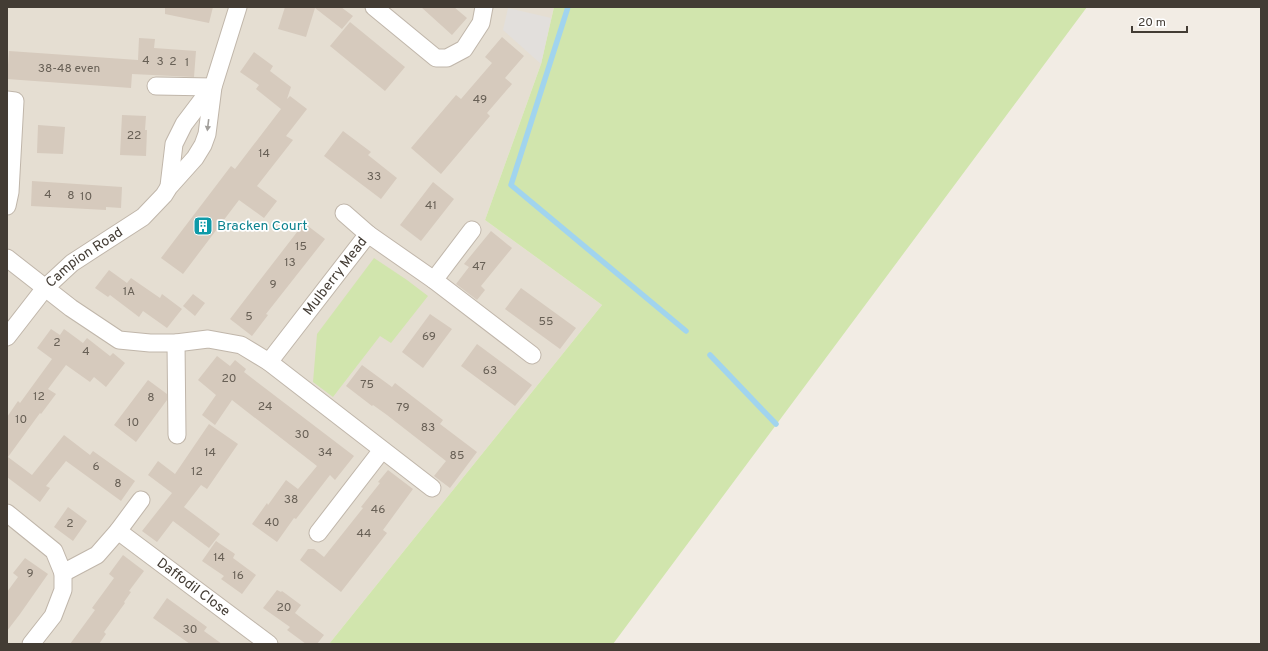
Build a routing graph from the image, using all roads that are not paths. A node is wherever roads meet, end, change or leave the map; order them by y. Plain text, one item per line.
1 (238, 7) edge
2 (374, 7) edge
3 (484, 7) edge
4 (156, 86) dead end
5 (213, 87) junction
6 (7, 100) edge
7 (169, 187) junction
8 (7, 206) edge
9 (344, 213) dead end
10 (472, 230) dead end
11 (368, 234) junction
12 (7, 258) edge
13 (434, 280) junction
14 (45, 288) junction
15 (7, 337) edge
16 (176, 342) junction
17 (532, 355) dead end
18 (269, 362) junction
19 (177, 435) dead end
20 (382, 450) junction
21 (432, 488) dead end
22 (141, 500) dead end
23 (7, 512) edge
24 (118, 531) junction
25 (318, 533) dead end
26 (64, 573) junction
27 (31, 644) edge
28 (269, 644) edge

1 - 5 street, Campion Road
2 - 3 street
4 - 5 street
5 - 7 street, Campion Road
5 -> 7 street, Campion Road
6 - 8 street
7 - 14 street, Campion Road
9 - 11 street
10 - 13 street
11 - 13 street, Mulberry Mead
11 - 18 street, Mulberry Mead
12 - 14 street
13 - 17 street, Mulberry Mead
14 - 15 street, Campion Road
14 - 16 street
16 - 18 street
16 - 19 street
18 - 20 street
20 - 21 street
20 - 25 street
22 - 24 street
23 - 26 street
24 - 26 street
24 - 28 street, Daffodil Close
26 - 27 street

